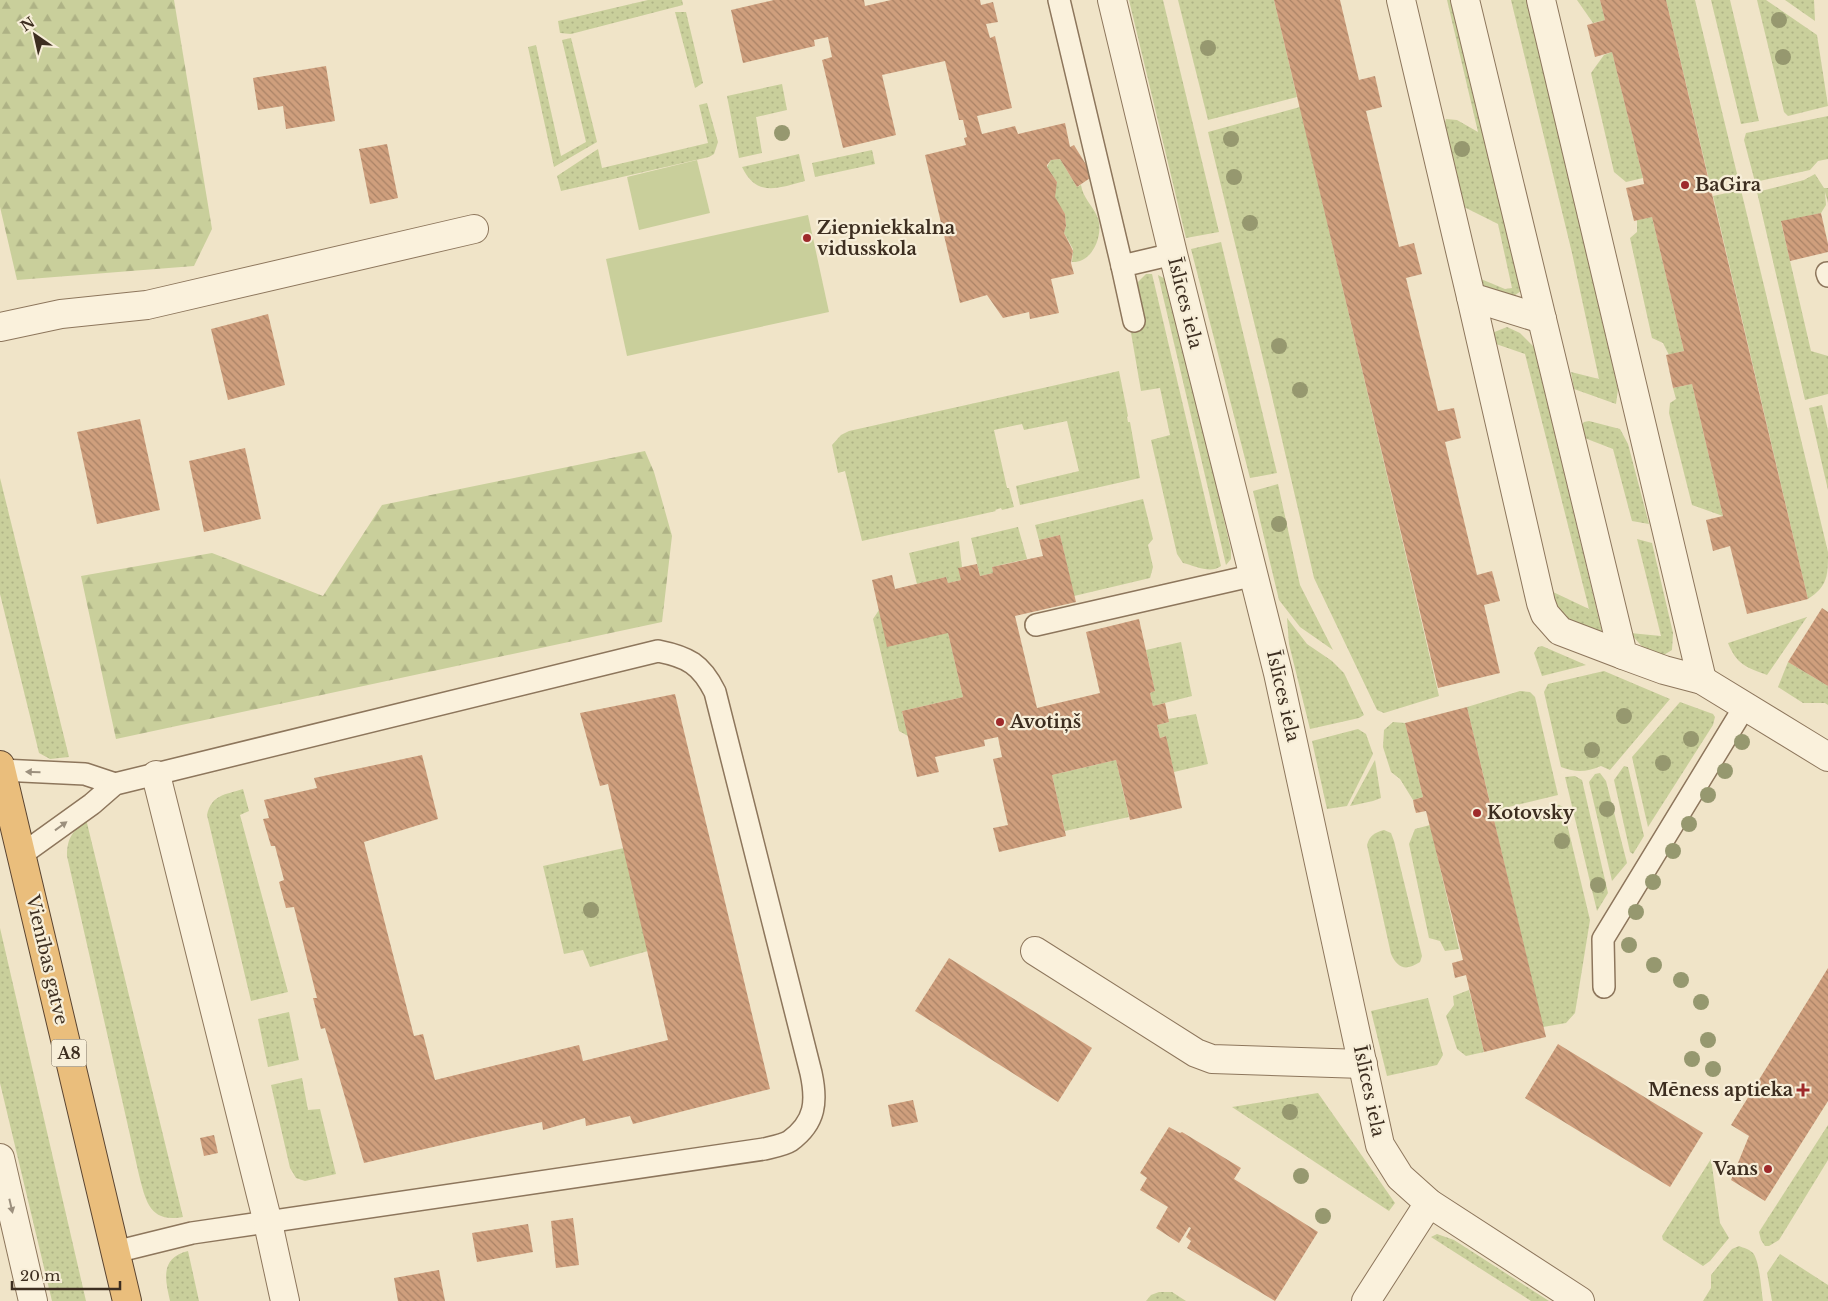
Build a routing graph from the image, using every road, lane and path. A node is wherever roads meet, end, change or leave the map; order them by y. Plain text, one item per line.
1 (1059, 0) edge
2 (1112, 0) edge
3 (1401, 0) edge
4 (1465, 0) edge
5 (1541, 0) edge
6 (474, 229) dead end
7 (1173, 254) junction
8 (1122, 266) junction
9 (1471, 297) junction
10 (1542, 319) junction
11 (1134, 321) dead end
12 (0, 327) edge
13 (1255, 575) junction
14 (1036, 625) dead end
15 (1623, 655) junction
16 (1702, 680) junction
17 (1745, 706) junction
18 (1828, 757) edge
19 (1, 768) edge
20 (156, 775) junction
21 (115, 784) junction
22 (21, 855) junction
23 (1035, 951) dead end
24 (1604, 988) dead end
25 (1363, 1064) junction
26 (0, 1158) edge
27 (1428, 1203) junction
28 (268, 1223) junction
29 (115, 1252) junction
30 (1372, 1299) edge
31 (33, 1301) edge
32 (127, 1301) edge
33 (285, 1301) edge
34 (1580, 1301) edge

1 - 8 lane
2 - 7 street, Īslīces iela
3 - 9 street
4 - 10 street
5 - 16 street
6 - 12 street
7 - 8 lane
7 - 13 street, Īslīces iela
8 - 11 lane
9 - 10 street
9 - 15 street
10 - 15 street
13 - 14 lane
13 - 25 street, Īslīces iela
15 - 16 street
16 - 17 street
17 - 18 street
17 - 24 lane
21 -> 19 lane
19 - 22 highway, Vienības gatve / A8
20 - 21 lane
20 - 28 street
20 - 28 lane
22 -> 21 lane
22 - 29 highway, Vienības gatve / A8
23 - 25 street
25 - 27 street, Īslīces iela
26 -> 31 street
27 - 30 street
27 - 34 street, Īslīces iela
28 - 29 lane
28 - 33 street
29 - 32 highway, Vienības gatve / A8

